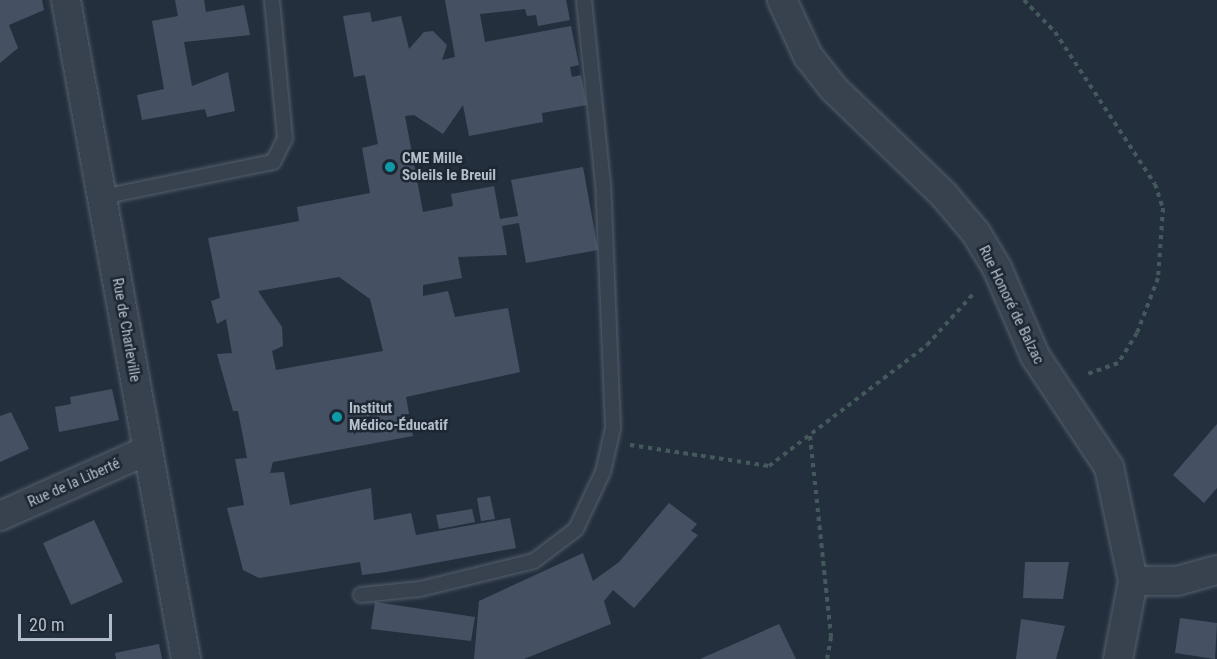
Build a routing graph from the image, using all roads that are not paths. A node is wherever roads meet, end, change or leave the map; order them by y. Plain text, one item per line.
1 (66, 0) edge
2 (272, 0) edge
3 (584, 0) edge
4 (782, 0) edge
5 (102, 197) junction
6 (148, 450) junction
7 (0, 516) edge
8 (1217, 570) edge
9 (1133, 581) junction
10 (361, 595) dead end
11 (186, 659) edge
12 (1118, 659) edge

1 - 5 street, Rue de Charleville
2 - 5 lane
3 - 10 lane
4 - 9 street, Rue Honoré de Balzac
5 - 6 street, Rue de Charleville
6 - 7 street, Rue de la Liberté
6 - 11 street, Rue de Charleville
8 - 9 street
9 - 12 street, Rue Honoré de Balzac

